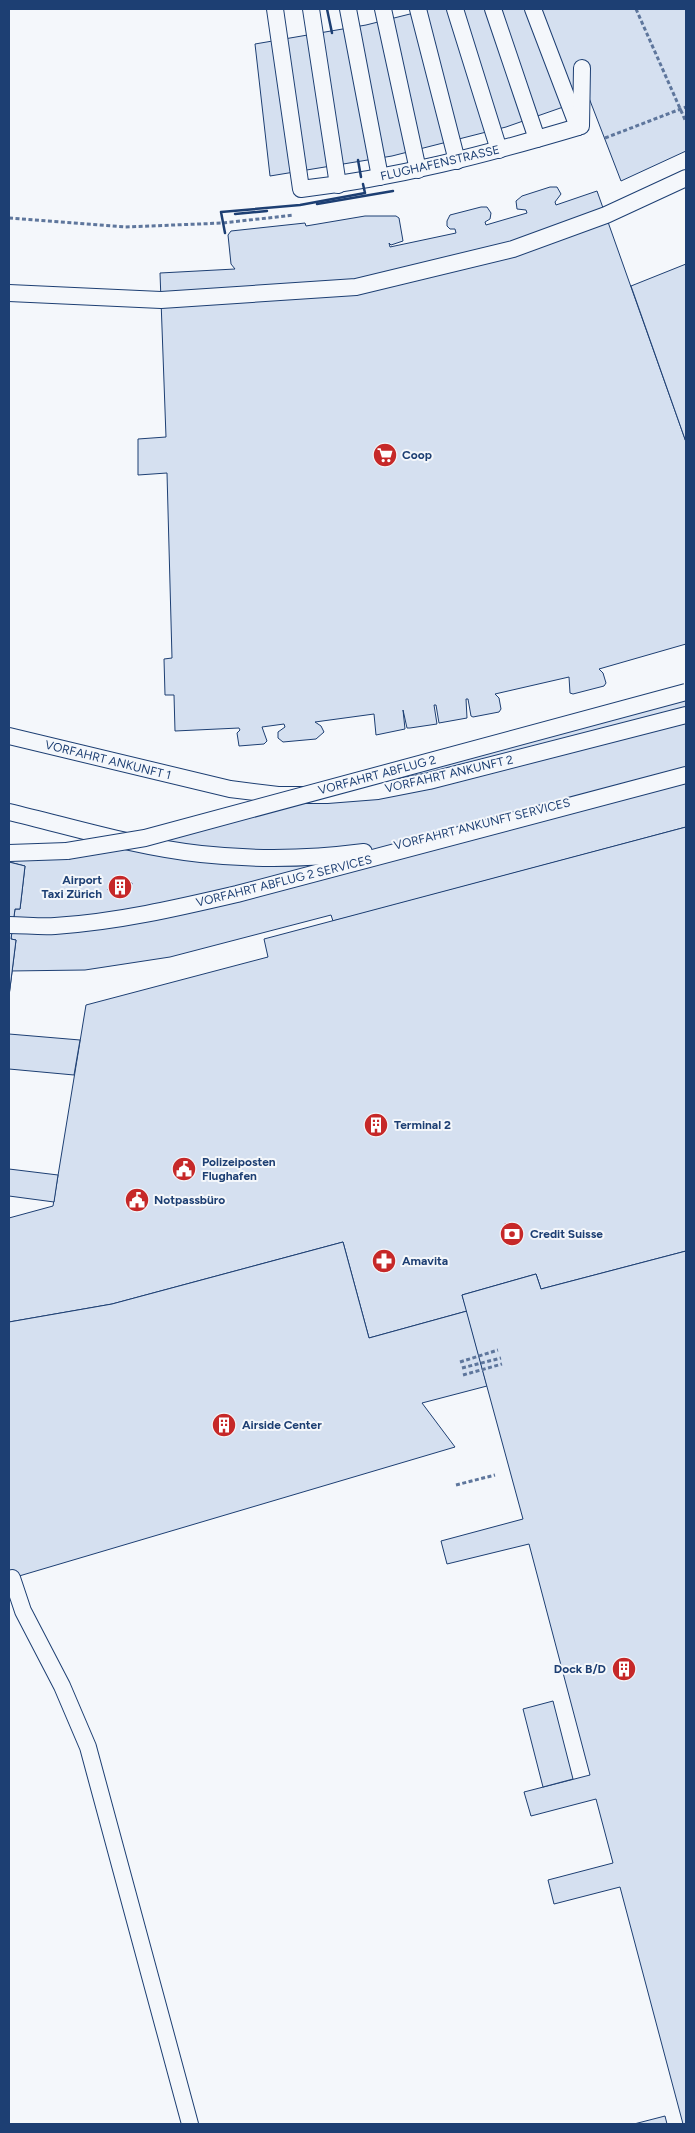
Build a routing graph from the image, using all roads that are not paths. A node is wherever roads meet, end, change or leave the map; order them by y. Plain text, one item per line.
1 (276, 9) edge
2 (311, 9) edge
3 (348, 9) edge
4 (383, 9) edge
5 (418, 9) edge
6 (456, 9) edge
7 (493, 9) edge
8 (533, 9) edge
9 (582, 68) dead end
10 (578, 127) junction
11 (537, 139) junction
12 (499, 150) junction
13 (458, 161) junction
14 (418, 170) junction
15 (380, 177) junction
16 (686, 178) edge
17 (338, 184) junction
18 (9, 293) edge
19 (686, 692) edge
20 (686, 715) edge
21 (9, 736) edge
22 (686, 773) edge
23 (208, 784) joint
24 (9, 812) edge
25 (9, 853) edge
26 (9, 925) edge
27 (12, 1578) dead end
28 (190, 2124) edge

1 - 17 lane, FLUGHAFENSTRASSE
2 - 17 lane
3 - 15 lane
4 - 14 lane
5 - 13 lane
6 - 12 lane
7 - 11 lane
8 - 10 lane
9 - 10 lane
10 - 11 lane, FLUGHAFENSTRASSE
11 - 12 lane, FLUGHAFENSTRASSE
12 - 13 lane, FLUGHAFENSTRASSE
13 - 14 lane, FLUGHAFENSTRASSE
14 - 15 lane, FLUGHAFENSTRASSE
15 - 17 lane, FLUGHAFENSTRASSE
16 - 18 lane
19 - 25 lane, VORFAHRT ABFLUG 2, bridge
20 - 23 lane, VORFAHRT ANKUNFT 2
21 - 23 lane, VORFAHRT ANKUNFT 1
22 - 24 lane, VORFAHRT ANKUNFT SERVICES
22 - 26 lane, VORFAHRT ABFLUG 2 SERVICES
27 - 28 lane

